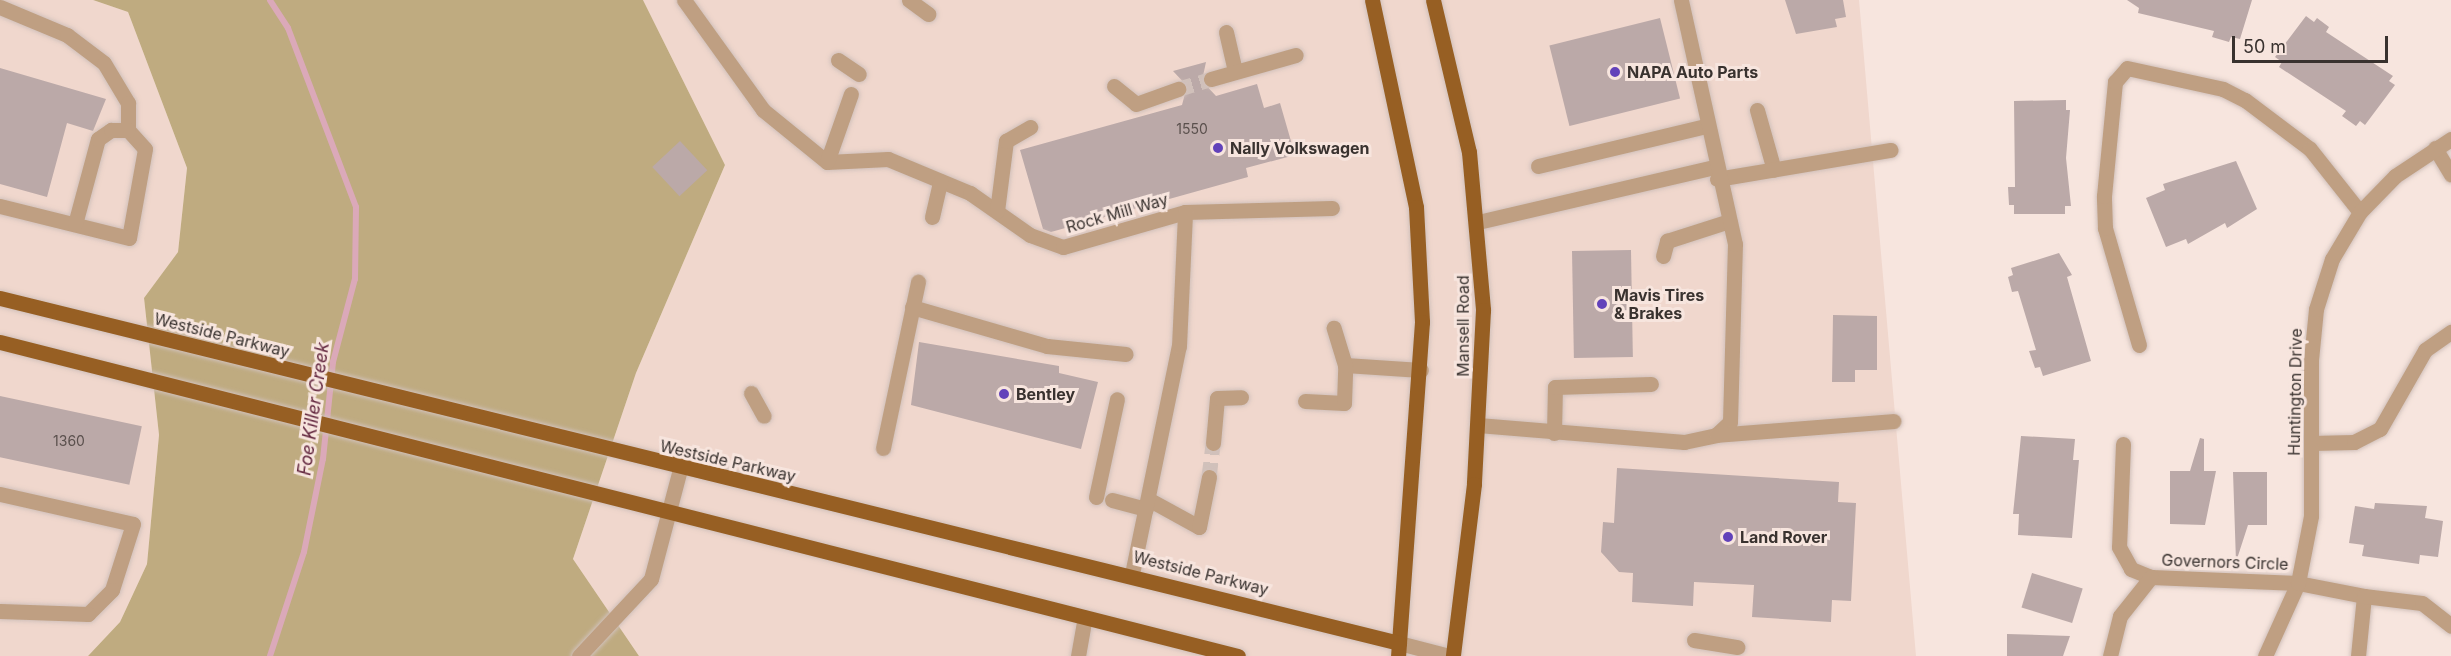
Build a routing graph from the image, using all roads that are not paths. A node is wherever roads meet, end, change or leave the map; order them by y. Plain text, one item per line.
1 (684, 0) edge
2 (909, 0) edge
3 (1372, 0) edge
4 (1432, 0) edge
5 (1681, 0) edge
6 (0, 7) edge
7 (928, 14) dead end
8 (1226, 32) dead end
9 (1296, 55) dead end
10 (838, 60) dead end
11 (1235, 71) junction
12 (859, 75) dead end
13 (1211, 79) tunnel mouth
14 (1114, 86) dead end
15 (1178, 89) tunnel mouth
16 (851, 94) dead end
17 (1757, 110) dead end
18 (1706, 126) junction
19 (1030, 127) dead end
20 (128, 130) junction
21 (2451, 139) edge
22 (2435, 148) junction
23 (1891, 150) dead end
24 (827, 162) junction
25 (1538, 166) dead end
26 (1774, 170) junction
27 (1716, 173) junction
28 (2451, 175) edge
29 (940, 181) junction
30 (0, 206) edge
31 (1332, 208) dead end
32 (997, 211) junction
33 (1185, 212) junction
34 (2360, 212) junction
35 (932, 217) dead end
36 (1729, 221) junction
37 (1478, 222) junction
38 (75, 224) junction
39 (1663, 256) dead end
40 (918, 282) dead end
41 (0, 298) edge
42 (912, 307) junction
43 (1334, 328) dead end
44 (2451, 332) edge
45 (1112, 340) dead end
46 (0, 342) edge
47 (2139, 345) dead end
48 (1345, 365) junction
49 (1421, 370) junction
50 (1651, 384) dead end
51 (751, 393) dead end
52 (1241, 398) dead end
53 (1117, 399) dead end
54 (1305, 401) dead end
55 (764, 416) dead end
56 (1893, 421) dead end
57 (1478, 425) junction
58 (1554, 433) junction
59 (1716, 435) junction
60 (1213, 443) tunnel mouth
61 (2312, 443) junction
62 (2123, 444) dead end
63 (883, 448) dead end
64 (680, 469) junction
65 (1209, 477) tunnel mouth
66 (0, 494) edge
67 (1096, 497) dead end
68 (1112, 500) dead end
69 (1147, 505) junction
70 (670, 509) junction
71 (1132, 574) junction
72 (2151, 577) junction
73 (2298, 583) junction
74 (2364, 596) junction
75 (0, 611) edge
76 (1085, 618) junction
77 (2451, 626) edge
78 (1694, 640) dead end
79 (1737, 647) dead end
80 (1398, 649) edge
81 (579, 656) edge
82 (1078, 656) edge
83 (1238, 656) edge
84 (1451, 656) edge
85 (2110, 656) edge
86 (2265, 656) edge
87 (2358, 656) edge

1 - 24 street
2 - 7 street
3 - 49 main road
4 - 37 main road, Mansell Road
5 - 18 street
6 - 20 street
8 - 11 street
9 - 11 street
10 - 12 street
11 - 13 street
14 - 15 street
16 - 24 street
17 - 26 street
18 - 25 street
18 - 27 street
19 - 32 street
20 - 38 street
20 - 38 street
21 - 22 street, Huntington Drive
22 - 28 street
22 - 34 street, Huntington Drive
23 - 26 street
24 - 29 street, Rock Mill Way
26 - 27 street
27 - 36 street
27 - 37 street
29 - 32 street, Rock Mill Way
29 - 35 street
30 - 38 street
31 - 33 street, Rock Mill Way
32 - 33 street, Rock Mill Way
33 - 69 street
34 - 47 street
34 - 61 street, Huntington Drive
36 - 39 street
36 - 59 street
37 - 57 main road, Mansell Road
40 - 42 street
41 - 64 main road, Westside Parkway
42 - 45 street
42 - 63 street
43 - 48 street
44 - 61 street
46 - 70 main road
48 - 49 street
48 - 54 street
49 - 80 main road
50 - 58 street
51 - 55 street
52 - 60 street
53 - 67 street
56 - 59 street
57 - 58 street
57 - 84 main road, Mansell Road
58 - 59 street
61 - 73 street, Huntington Drive
62 - 72 street
64 - 70 street
64 - 71 main road, Westside Parkway
65 - 69 street
66 - 75 street
68 - 69 street
69 - 71 street
70 - 76 main road
70 - 81 street
71 - 80 main road, Westside Parkway
72 - 73 street, Governors Circle
72 - 85 street
73 - 74 street, Governors Circle
73 - 86 street, Huntington Drive
74 - 77 street, Governors Circle
74 - 87 street
76 - 82 street
76 - 83 main road
78 - 79 street
80 - 84 street, Westside Parkway

